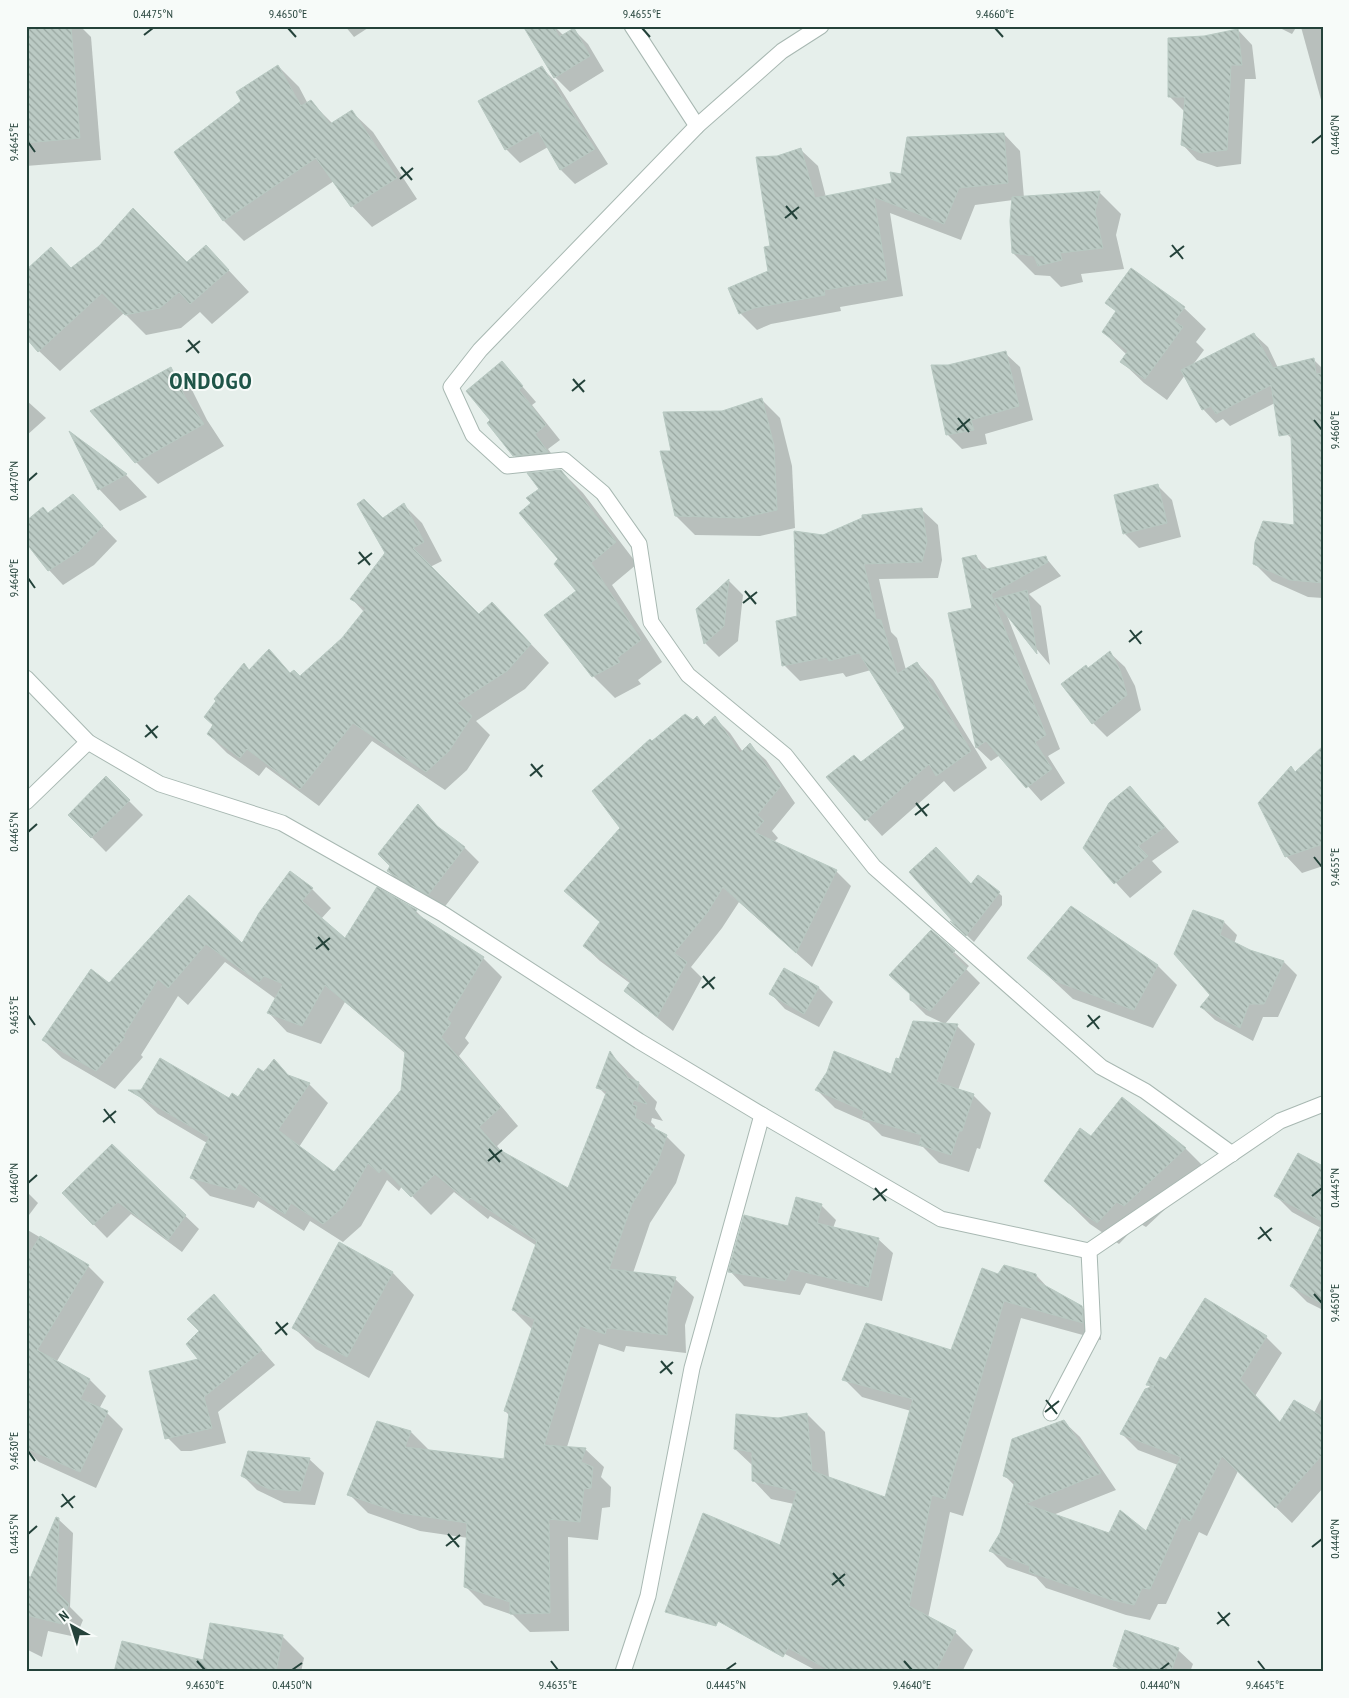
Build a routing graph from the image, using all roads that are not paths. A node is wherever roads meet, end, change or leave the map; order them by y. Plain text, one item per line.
1 (632, 26) edge
2 (821, 26) edge
3 (696, 126) junction
4 (26, 678) edge
5 (88, 742) junction
6 (26, 802) edge
7 (1323, 1104) edge
8 (762, 1115) junction
9 (1232, 1154) junction
10 (1089, 1251) junction
11 (1051, 1413) dead end
12 (623, 1672) edge

1 - 3 street
2 - 3 street
3 - 9 street
4 - 5 street
5 - 6 street
5 - 8 street
7 - 9 street
8 - 10 street
8 - 12 street
9 - 10 street
10 - 11 street

